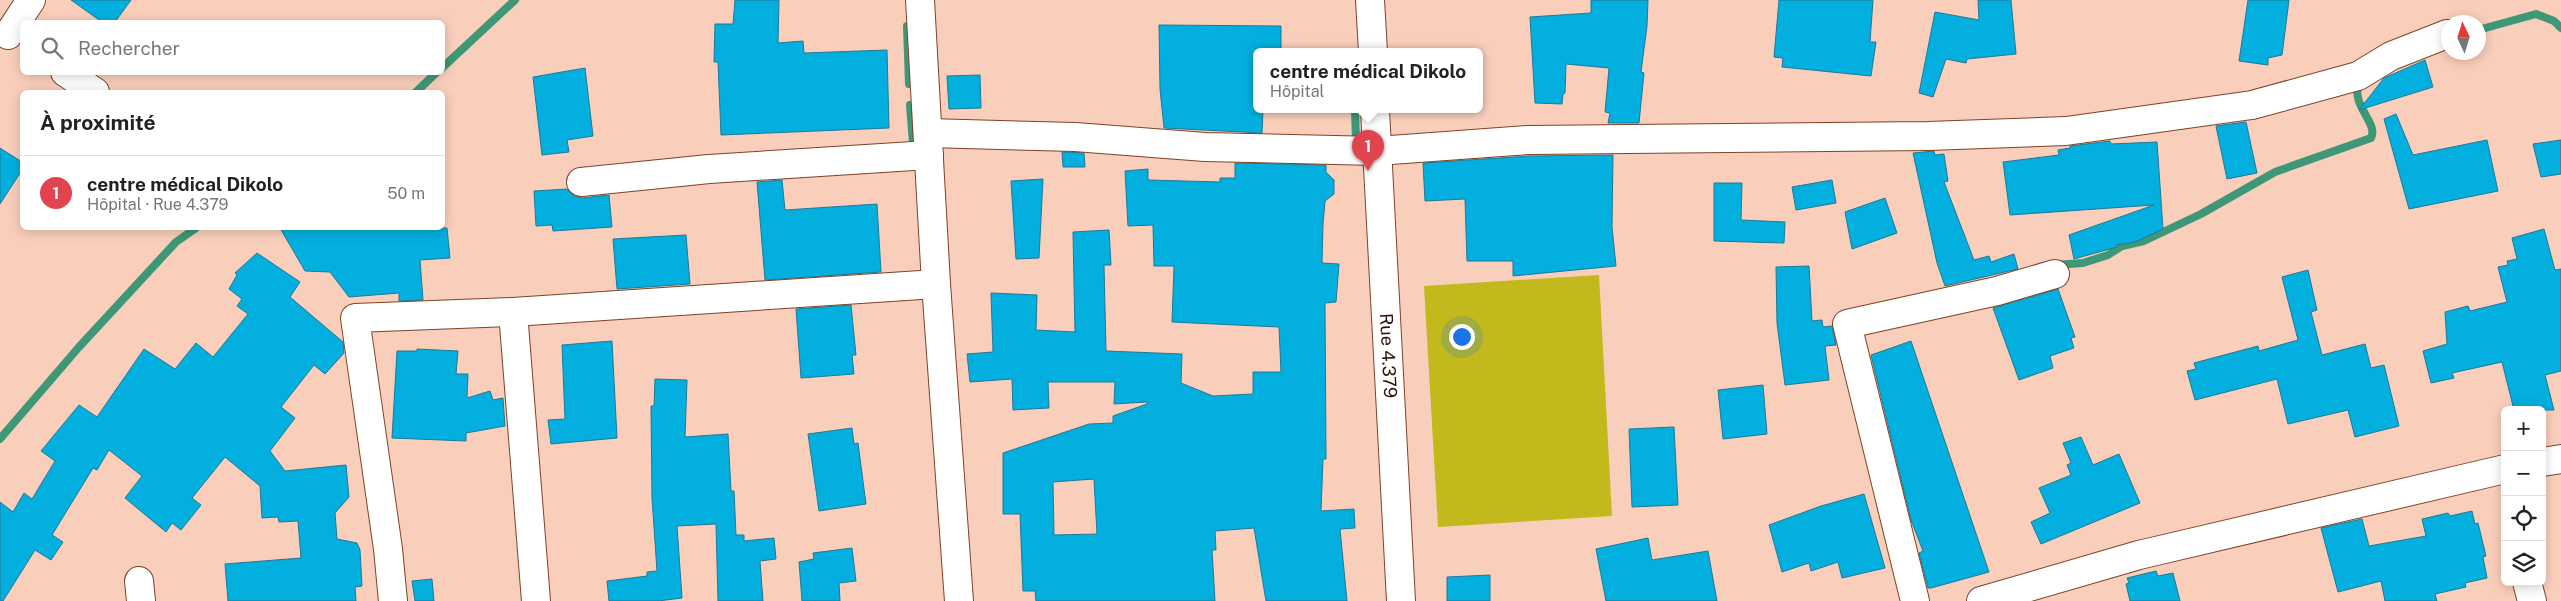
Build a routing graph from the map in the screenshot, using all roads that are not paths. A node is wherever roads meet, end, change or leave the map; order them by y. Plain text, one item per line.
1 (31, 0) edge
2 (920, 0) edge
3 (1370, 0) edge
4 (2441, 36) edge
5 (10, 37) edge
6 (1373, 48) edge
7 (70, 75) edge
8 (92, 90) edge
9 (1375, 113) edge
10 (928, 144) junction
11 (1377, 151) junction
12 (581, 182) dead end
13 (2055, 274) dead end
14 (936, 284) junction
15 (513, 312) junction
16 (2561, 459) edge
17 (2546, 461) edge
18 (2501, 475) edge
19 (2528, 586) edge
20 (393, 601) edge
21 (536, 601) edge
22 (959, 601) edge
23 (1401, 601) edge
24 (1915, 601) edge
25 (1981, 601) edge
26 (2532, 601) edge

1 - 5 street
2 - 10 street
3 - 6 street
4 - 11 street
7 - 8 street
9 - 11 street, Rue 4.379
10 - 11 street
10 - 12 street
10 - 14 street
11 - 23 street, Rue 4.379
13 - 24 street
14 - 15 street
14 - 22 street
15 - 20 street
15 - 21 street
16 - 17 street
18 - 25 street
19 - 26 street

